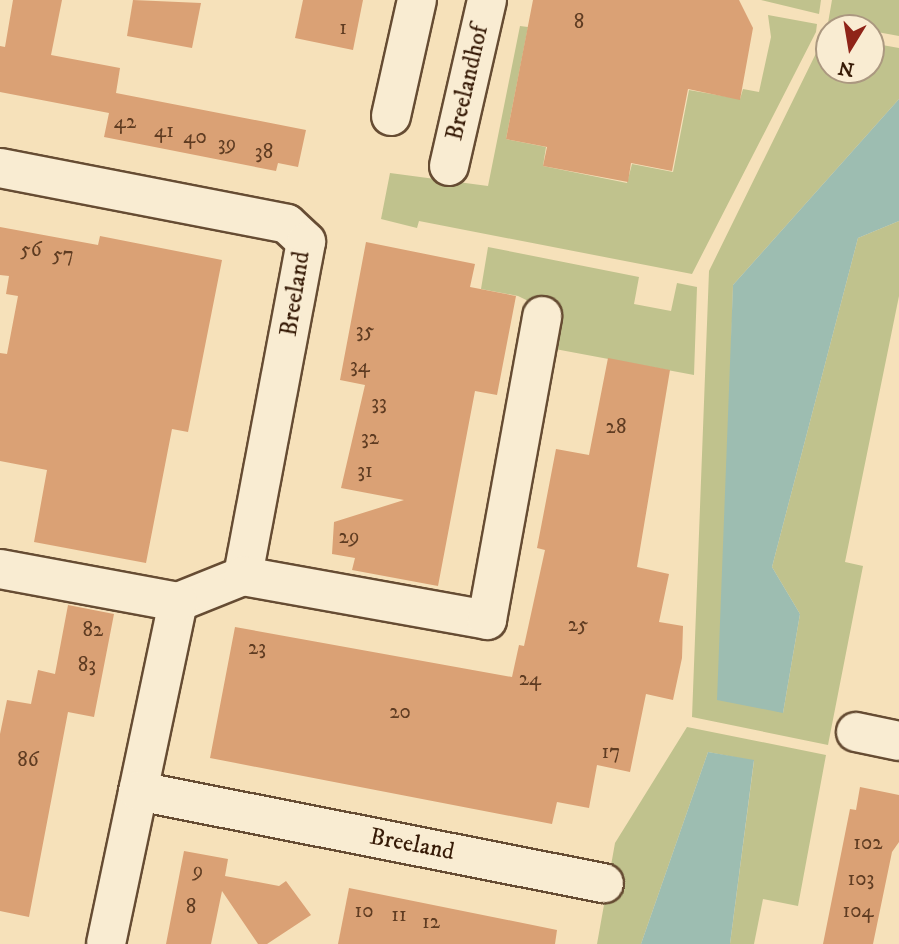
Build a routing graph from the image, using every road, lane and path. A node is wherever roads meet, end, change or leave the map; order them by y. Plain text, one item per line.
1 (417, 0) edge
2 (487, 0) edge
3 (391, 116) dead end
4 (449, 166) dead end
5 (0, 167) edge
6 (542, 316) dead end
7 (0, 569) edge
8 (243, 576) junction
9 (178, 602) junction
10 (856, 732) dead end
11 (899, 741) edge
12 (138, 791) junction
13 (604, 883) dead end
14 (106, 944) edge

1 - 3 street
2 - 4 street, Breelandhof
5 - 8 street, Breeland
6 - 8 street
7 - 9 street
8 - 9 street
9 - 12 street
10 - 11 street
12 - 13 street, Breeland
12 - 14 street

